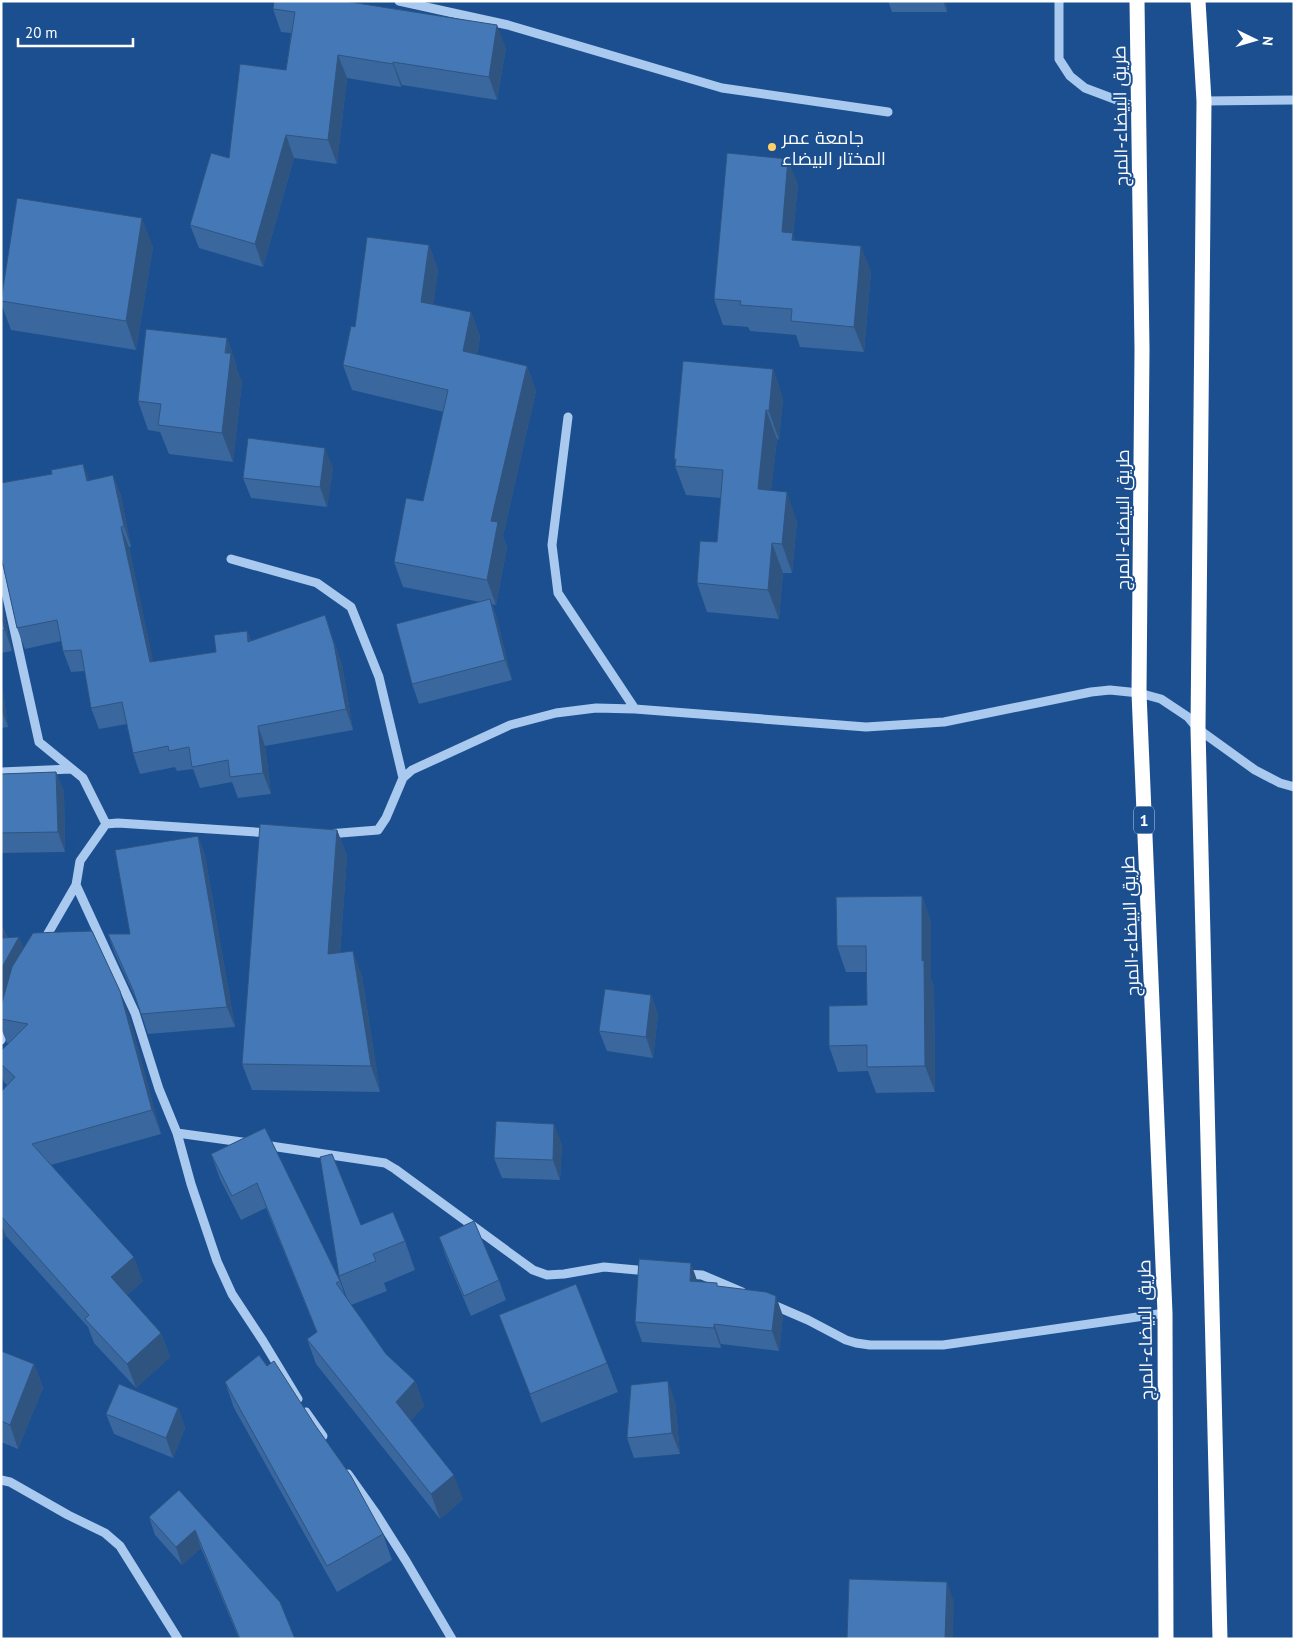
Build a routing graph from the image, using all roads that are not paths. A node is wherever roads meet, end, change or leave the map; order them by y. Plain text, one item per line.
1 (399, 1) edge
2 (1059, 1) edge
3 (1137, 1) edge
4 (1198, 1) edge
5 (1294, 100) edge
6 (1204, 101) junction
7 (1138, 108) junction
8 (888, 112) dead end
9 (568, 418) dead end
10 (231, 559) dead end
11 (1, 570) edge
12 (1139, 693) junction
13 (635, 709) junction
14 (1198, 729) junction
15 (72, 769) junction
16 (1, 772) edge
17 (403, 778) junction
18 (1294, 787) edge
19 (106, 824) junction
20 (280, 834) edge
21 (319, 835) edge
22 (76, 885) junction
23 (38, 949) edge
24 (8, 1014) edge
25 (1, 1040) edge
26 (177, 1133) junction
27 (653, 1271) edge
28 (672, 1273) edge
29 (1166, 1313) junction
30 (330, 1448) edge
31 (341, 1464) edge
32 (1, 1480) edge
33 (178, 1639) edge
34 (452, 1639) edge
35 (1166, 1639) edge
36 (1220, 1639) edge

1 - 8 street
2 - 7 street
3 - 7 highway, طريق البيضاء-المرج / 1
4 - 6 highway
5 - 6 street
6 - 14 highway
7 - 12 highway, طريق البيضاء-المرج / 1
9 - 13 street
10 - 17 street
11 - 15 street
12 - 13 street
12 - 14 street
12 - 29 highway, طريق البيضاء-المرج / 1
13 - 17 street
14 - 18 street
14 - 36 highway
15 - 16 street
15 - 19 street
17 - 21 street
19 - 20 street
19 - 22 street
22 - 23 street
22 - 26 street
24 - 25 street
26 - 27 street
26 - 30 street
28 - 29 street
29 - 35 highway, طريق البيضاء-المرج / 1
31 - 34 street
32 - 33 street

